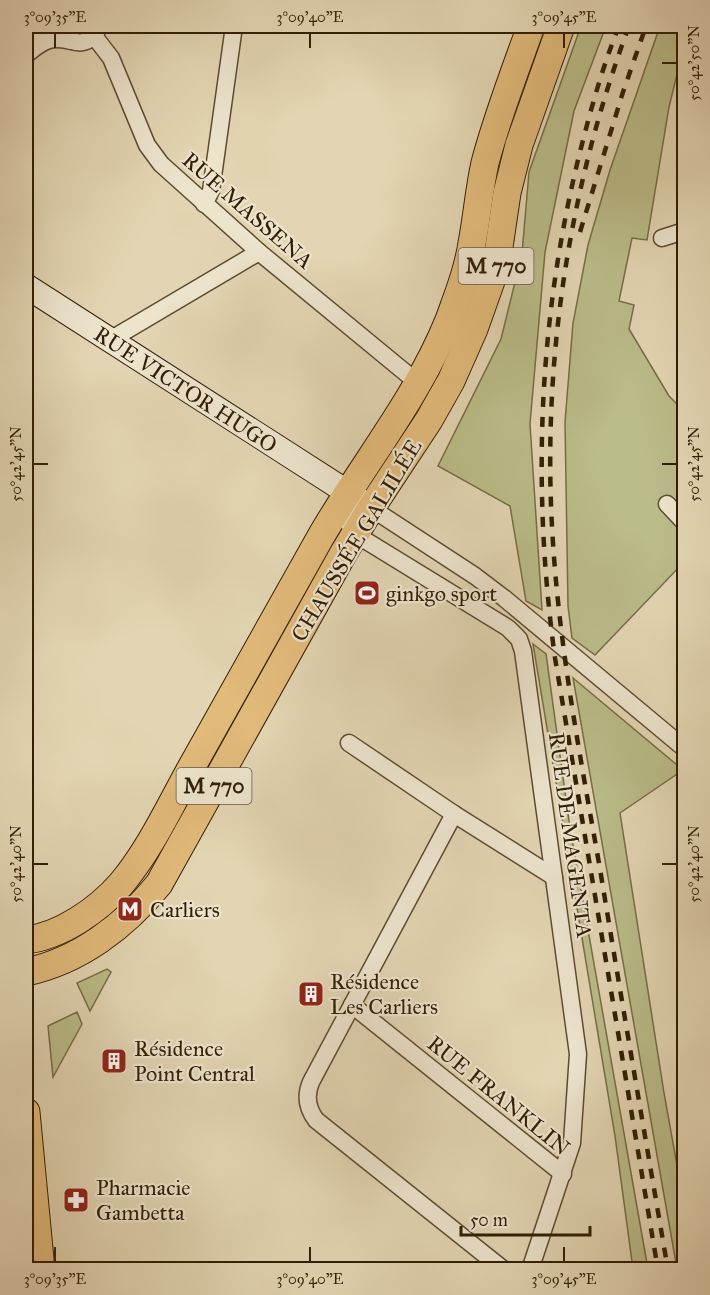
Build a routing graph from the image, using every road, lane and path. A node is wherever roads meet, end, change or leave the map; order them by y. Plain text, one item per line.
1 (57, 26) edge
2 (62, 26) edge
3 (234, 26) edge
4 (529, 26) edge
5 (561, 26) edge
6 (26, 30) edge
7 (96, 31) edge
8 (71, 41) junction
9 (26, 55) edge
10 (204, 204) junction
11 (684, 231) edge
12 (662, 238) dead end
13 (259, 252) junction
14 (26, 286) edge
15 (110, 340) junction
16 (418, 383) junction
17 (347, 493) junction
18 (667, 504) dead end
19 (371, 508) junction
20 (684, 522) edge
21 (355, 534) junction
22 (350, 743) dead end
23 (684, 748) edge
24 (454, 814) junction
25 (555, 877) junction
26 (26, 940) edge
27 (26, 972) edge
28 (352, 1005) junction
29 (26, 1112) edge
30 (28, 1157) edge
31 (563, 1174) junction
32 (41, 1269) edge
33 (504, 1269) edge
34 (530, 1269) edge

1 - 6 street
2 - 8 street
3 - 10 street
4 - 16 main road, CHAUSSÉE GALILÉE / M 770
5 - 19 main road, CHAUSSÉE GALILÉE / M 770
7 - 8 street
7 - 10 street, RUE MASSENA
8 - 9 street
10 - 13 street, RUE MASSENA
11 - 12 street
13 - 15 street
13 - 16 street, RUE MASSENA
14 - 15 street, RUE VICTOR HUGO
15 - 17 street, RUE VICTOR HUGO
16 - 17 main road, CHAUSSÉE GALILÉE / M 770
17 - 19 street, RUE VICTOR HUGO
17 - 21 street
17 - 26 main road, CHAUSSÉE GALILÉE / M 770
18 - 20 street
19 - 21 main road, CHAUSSÉE GALILÉE / M 770
19 - 23 street
21 - 25 street, RUE DE MAGENTA
21 - 27 main road, CHAUSSÉE GALILÉE / M 770
22 - 24 street
24 - 25 street
24 - 28 street
25 - 31 street, RUE DE MAGENTA
28 - 31 street, RUE FRANKLIN
28 - 33 street
29 - 30 main road
30 - 32 main road
31 - 34 street, RUE DE MAGENTA

